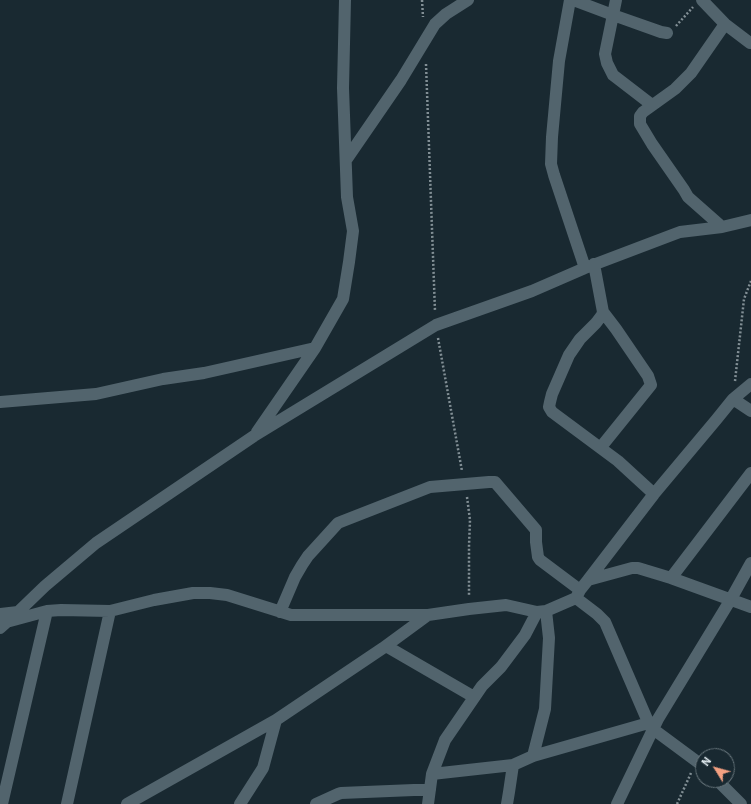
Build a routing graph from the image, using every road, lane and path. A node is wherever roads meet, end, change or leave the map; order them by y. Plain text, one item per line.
1 (345, 0) edge
2 (422, 0) edge
3 (468, 0) edge
4 (571, 0) edge
5 (616, 0) edge
6 (698, 3) edge
7 (613, 15) junction
8 (725, 24) junction
9 (666, 33) joint
10 (425, 40) junction
11 (750, 43) dead end
12 (652, 105) junction
13 (346, 160) junction
14 (751, 220) edge
15 (722, 227) junction
16 (590, 266) junction
17 (751, 281) edge
18 (603, 312) junction
19 (436, 325) junction
20 (315, 348) junction
21 (751, 384) edge
22 (733, 400) junction
23 (0, 402) edge
24 (751, 411) edge
25 (254, 436) junction
26 (601, 448) junction
27 (751, 473) edge
28 (465, 484) junction
29 (654, 494) junction
30 (751, 563) edge
31 (671, 578) junction
32 (588, 580) junction
33 (578, 594) junction
34 (731, 600) junction
35 (751, 607) edge
36 (469, 609) junction
37 (47, 611) junction
38 (110, 611) junction
39 (541, 611) junction
40 (280, 612) junction
41 (428, 615) junction
42 (3, 621) edge
43 (386, 646) junction
44 (474, 697) junction
45 (276, 720) junction
46 (652, 726) junction
47 (532, 756) junction
48 (695, 760) edge
49 (512, 765) junction
50 (695, 769) edge
51 (432, 774) junction
52 (725, 788) edge
53 (430, 790) junction
54 (1, 804) edge
55 (68, 804) edge
56 (127, 804) edge
57 (240, 804) edge
58 (316, 804) edge
59 (428, 804) edge
60 (507, 804) edge
61 (617, 804) edge
62 (677, 804) edge
63 (741, 804) edge

1 - 13 street
2 - 10 path
3 - 10 street
4 - 7 street
4 - 16 street
5 - 7 street
6 - 8 street
6 - 9 path
7 - 9 street
7 - 12 street
8 - 11 street
8 - 12 street
10 - 13 street
10 - 19 path
12 - 15 street
13 - 20 street
14 - 15 street
15 - 16 street
16 - 18 street
16 - 19 street
17 - 22 path
18 - 26 street
18 - 26 street
19 - 25 street
19 - 28 path
20 - 23 street
20 - 25 street
21 - 22 street
22 - 24 street
22 - 29 street
25 - 42 street
26 - 29 street
27 - 31 street
28 - 33 street
28 - 36 path
28 - 40 street
29 - 32 street
30 - 34 street
31 - 32 street
31 - 34 street
32 - 33 street
33 - 39 street
33 - 46 street
34 - 35 street
34 - 46 street
36 - 39 street
36 - 41 street
37 - 38 street
37 - 42 street
37 - 54 street
38 - 40 street
38 - 55 street
39 - 44 street
39 - 47 street
40 - 41 street
41 - 43 street
43 - 44 street
43 - 45 street
44 - 51 street
45 - 56 street
45 - 57 street
46 - 47 street
46 - 48 street
46 - 61 street
47 - 49 street
49 - 51 street
49 - 60 street
50 - 62 path
51 - 53 street
52 - 63 street
53 - 58 street
53 - 59 street

